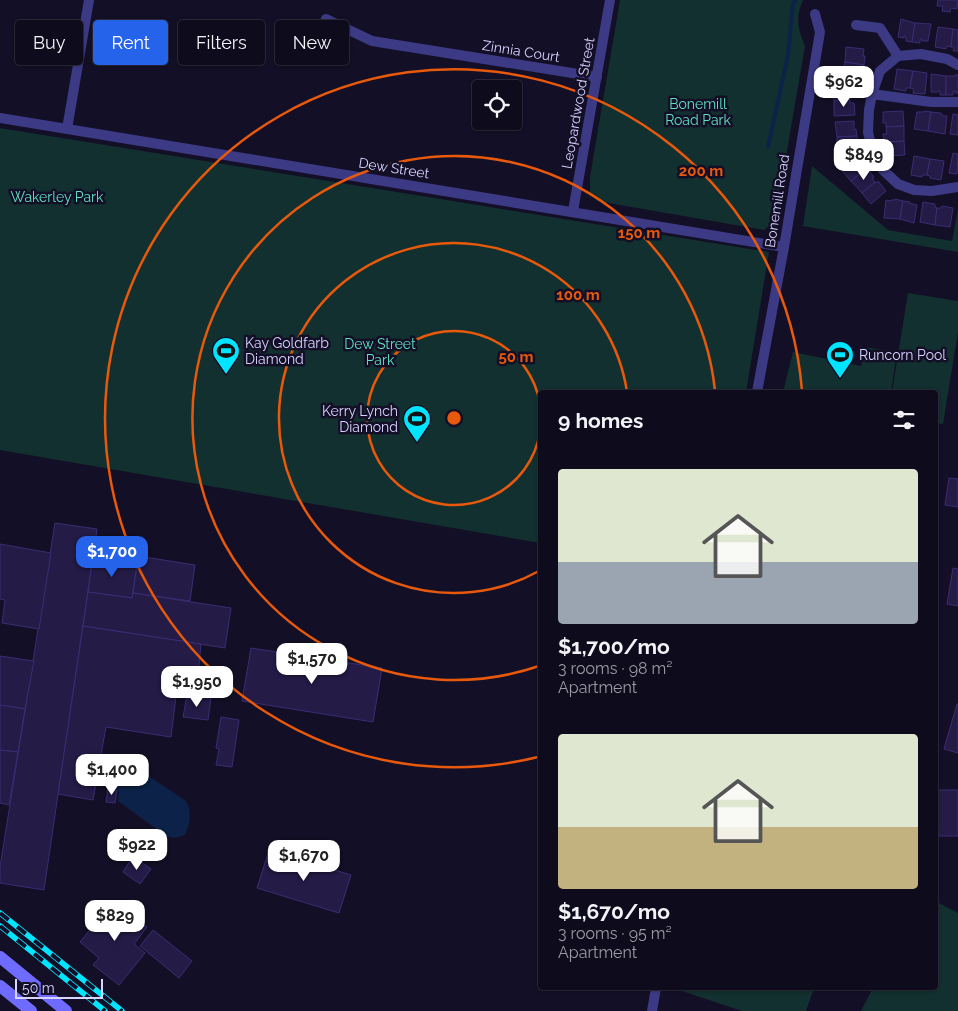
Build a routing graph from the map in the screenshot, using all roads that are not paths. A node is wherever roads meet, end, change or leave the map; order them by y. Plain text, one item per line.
1 (89, 0) edge
2 (610, 0) edge
3 (815, 14) dead end
4 (326, 19) dead end
5 (856, 25) dead end
6 (898, 56) junction
7 (958, 64) edge
8 (596, 77) junction
9 (872, 94) junction
10 (958, 102) edge
11 (0, 118) edge
12 (68, 129) junction
13 (958, 187) edge
14 (573, 211) junction
15 (784, 246) junction
16 (756, 390) edge
17 (0, 957) edge
18 (0, 986) edge
19 (656, 990) edge
20 (31, 1011) edge
21 (66, 1011) edge
22 (652, 1011) edge

1 - 12 street
2 - 8 street, Leopardwood Street
3 - 15 street, Bonemill Road
4 - 8 street, Zinnia Court
5 - 6 street
6 - 7 street
6 - 9 street
8 - 14 street, Leopardwood Street
9 - 10 street
9 - 13 street
11 - 12 street, Dew Street
12 - 14 street, Dew Street
14 - 15 street, Dew Street
15 - 16 street, Bonemill Road
17 - 21 main road
18 - 20 main road
19 - 22 street

